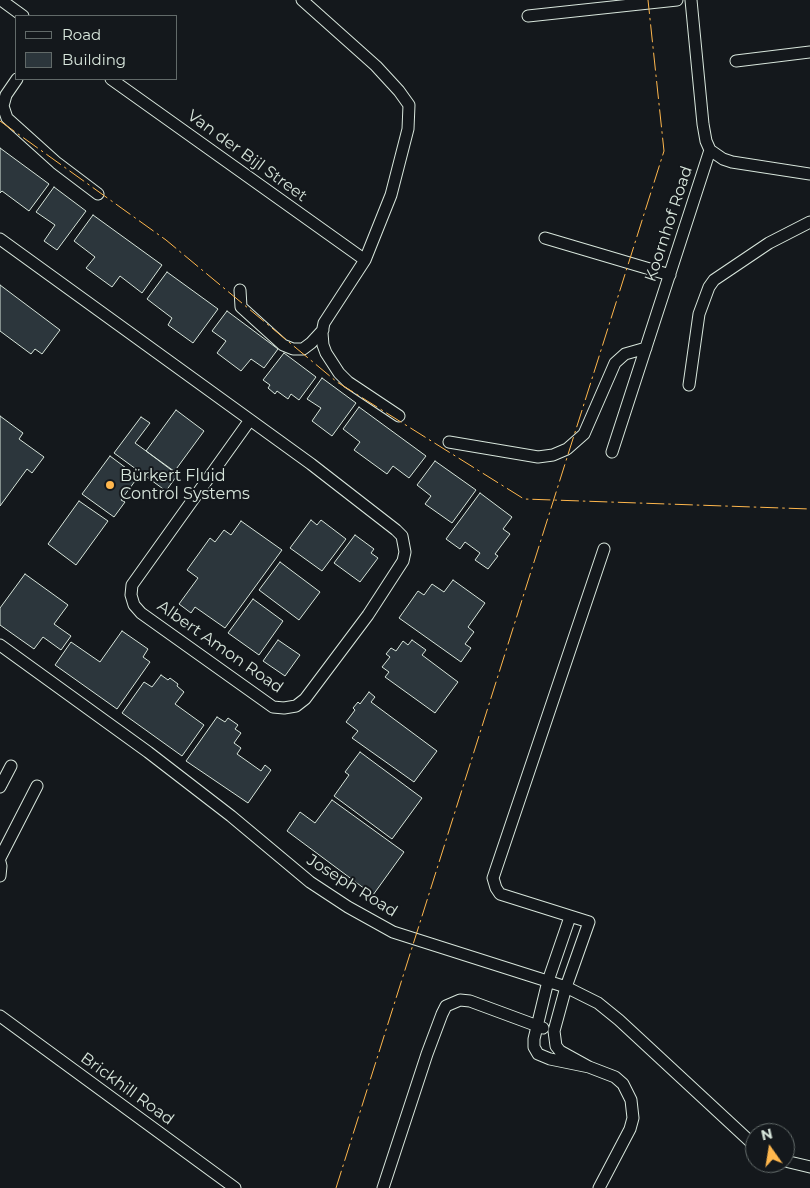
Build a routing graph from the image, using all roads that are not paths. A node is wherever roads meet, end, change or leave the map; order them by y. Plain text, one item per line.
1 (1, 0) edge
2 (302, 0) edge
3 (677, 0) edge
4 (691, 0) edge
5 (22, 15) edge
6 (528, 16) dead end
7 (810, 52) edge
8 (736, 61) dead end
9 (16, 80) edge
10 (112, 80) edge
11 (710, 150) junction
12 (810, 174) edge
13 (98, 194) dead end
14 (810, 222) edge
15 (0, 238) edge
16 (545, 238) dead end
17 (365, 260) junction
18 (670, 275) junction
19 (240, 290) dead end
20 (323, 330) junction
21 (646, 348) junction
22 (688, 385) dead end
23 (399, 416) dead end
24 (250, 420) junction
25 (449, 442) dead end
26 (612, 452) dead end
27 (604, 549) dead end
28 (0, 645) edge
29 (11, 766) dead end
30 (38, 786) dead end
31 (0, 787) edge
32 (0, 860) edge
33 (0, 876) edge
34 (570, 916) junction
35 (548, 981) junction
36 (566, 987) junction
37 (0, 1016) edge
38 (537, 1027) junction
39 (554, 1031) junction
40 (590, 1068) junction
41 (745, 1137) edge
42 (795, 1163) edge
43 (810, 1167) edge
44 (235, 1188) edge
45 (383, 1188) edge
46 (599, 1188) edge

1 - 5 street
2 - 17 street
3 - 6 street
4 - 11 street, Koornhof Road
7 - 8 street
9 - 13 street
10 - 17 street, Van der Bijl Street
11 - 12 street
11 - 18 street, Koornhof Road
14 - 22 street
15 - 24 street, Albert Amon Road
16 - 18 street
17 - 20 street
18 - 21 street, Koornhof Road
19 - 20 street
20 - 23 street
21 - 25 street
21 - 26 street, Koornhof Road
24 - 24 street, Albert Amon Road
27 - 34 street
28 - 35 street, Joseph Road
29 - 31 street
30 - 32 street
32 - 33 street
34 - 35 street
34 - 36 street
35 - 36 street, Joseph Road
35 - 38 street
36 - 39 street
36 - 41 street, Joseph Road
37 - 44 street, Brickhill Road
38 - 39 street
38 - 40 street
38 - 45 street
39 - 40 street
40 - 46 street
42 - 43 street

